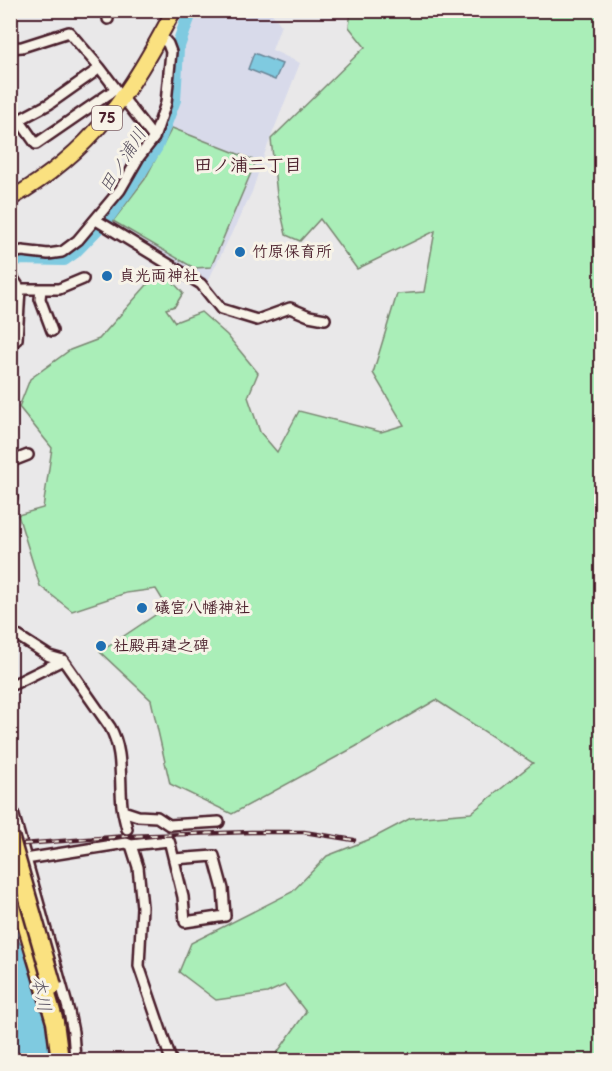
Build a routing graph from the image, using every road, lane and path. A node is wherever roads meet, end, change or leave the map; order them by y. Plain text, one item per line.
1 (174, 10) edge
2 (160, 36) junction
3 (10, 48) edge
4 (100, 68) junction
5 (119, 94) junction
6 (154, 138) junction
7 (10, 199) edge
8 (100, 222) junction
9 (12, 252) edge
10 (10, 274) edge
11 (83, 279) dead end
12 (41, 288) junction
13 (20, 289) junction
14 (325, 319) dead end
15 (52, 331) dead end
16 (10, 345) edge
17 (28, 455) dead end
18 (10, 462) edge
19 (10, 631) edge
20 (63, 660) junction
21 (10, 686) edge
22 (10, 802) edge
23 (123, 811) junction
24 (219, 822) dead end
25 (127, 829) dead end
26 (10, 836) edge
27 (130, 845) junction
28 (174, 859) junction
29 (10, 861) edge
30 (20, 863) edge
31 (69, 1060) edge
32 (171, 1060) edge

1 - 2 main road, 75
2 - 5 main road, 75
2 - 6 street
3 - 4 street
4 - 5 street
4 - 5 street
5 - 6 street
5 - 7 main road, 75
6 - 8 street
8 - 9 street
8 - 14 street
10 - 13 street
11 - 12 street
12 - 13 street
12 - 15 street
13 - 16 street
17 - 18 street
19 - 20 street
20 - 21 street
20 - 23 street
22 - 30 street
23 - 24 street
23 - 25 street
26 - 31 highway, bridge
27 - 28 street
27 - 30 street
27 - 32 street
28 - 28 street
29 - 30 street, bridge
30 - 31 highway

